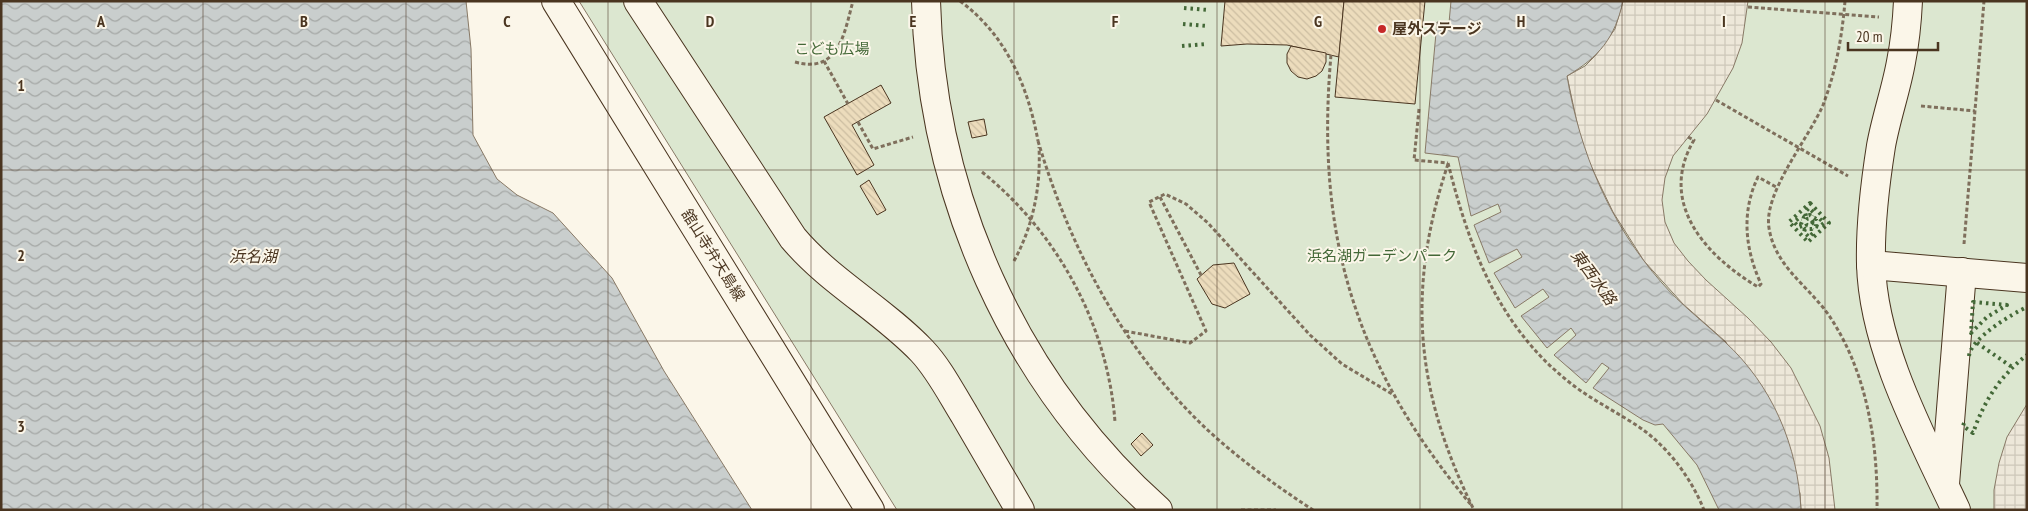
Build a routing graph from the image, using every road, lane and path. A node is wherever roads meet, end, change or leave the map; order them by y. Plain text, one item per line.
1 (556, 1) edge
2 (638, 1) edge
3 (853, 1) edge
4 (926, 1) edge
5 (960, 1) edge
6 (1845, 1) edge
7 (1908, 1) edge
8 (1984, 1) edge
9 (1748, 6) dead end
10 (1844, 14) junction
11 (1331, 55) dead end
12 (824, 61) junction
13 (795, 62) dead end
14 (1716, 100) dead end
15 (848, 104) dead end
16 (1890, 104) junction
17 (1419, 109) dead end
18 (1975, 111) junction
19 (858, 122) dead end
20 (940, 128) junction
21 (1688, 138) dead end
22 (1038, 141) junction
23 (1800, 148) junction
24 (1448, 163) junction
25 (979, 170) dead end
26 (1778, 188) junction
27 (1875, 192) junction
28 (1160, 197) junction
29 (1031, 220) junction
30 (1871, 264) junction
31 (1962, 272) junction
32 (1201, 275) dead end
33 (2027, 278) edge
34 (994, 292) junction
35 (1125, 331) junction
36 (1392, 394) junction
37 (1116, 469) junction
38 (1951, 498) edge
39 (1473, 508) edge
40 (870, 510) edge
41 (1020, 510) edge
42 (1158, 510) edge
43 (1241, 510) edge
44 (1276, 510) edge
45 (1313, 510) edge
46 (1704, 510) edge
47 (1877, 510) edge

1 - 40 main road, 舘山寺弁天島線
2 - 41 main road
3 - 12 path
4 - 20 main road
5 - 22 path
6 - 10 path
7 - 16 main road
8 - 18 path
9 - 10 path
10 - 23 path
11 - 36 path
12 - 13 path
12 - 15 path
14 - 23 path
16 - 18 path
16 - 27 main road
17 - 24 path
18 - 31 path
19 - 20 path
20 - 34 main road
21 - 26 path
22 - 29 path
22 - 35 path
23 - 26 path
23 - 27 path
24 - 39 path
24 - 46 path
25 - 29 path
26 - 47 path
27 - 30 main road
28 - 32 path
28 - 35 path
28 - 36 path
29 - 34 path
29 - 37 path
30 - 31 main road
30 - 38 main road
31 - 33 main road
31 - 38 main road
34 - 37 main road
35 - 45 path
36 - 39 path
37 - 42 main road
43 - 44 path

